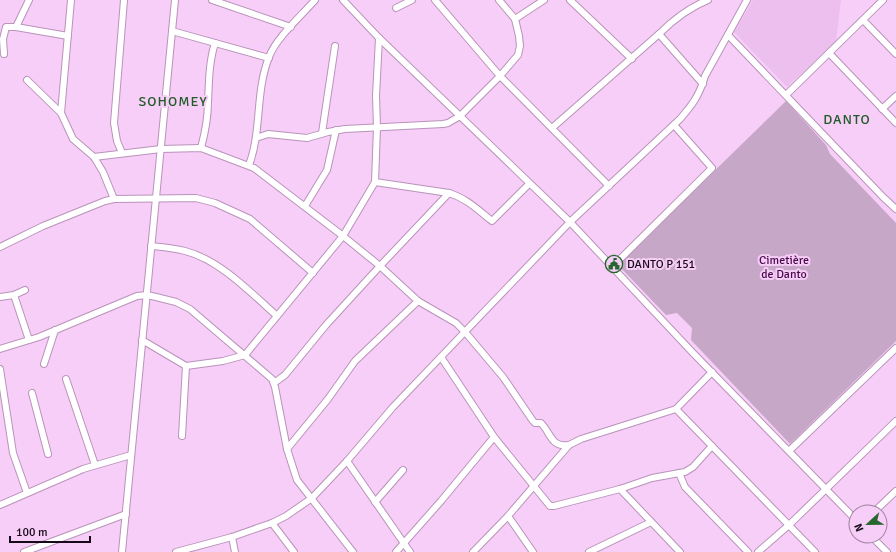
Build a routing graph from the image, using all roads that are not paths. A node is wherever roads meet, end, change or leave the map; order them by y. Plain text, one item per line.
1 (29, 0) edge
2 (71, 0) edge
3 (124, 0) edge
4 (175, 0) edge
5 (212, 0) edge
6 (315, 0) edge
7 (343, 0) edge
8 (412, 0) edge
9 (434, 0) edge
10 (499, 0) edge
11 (544, 0) edge
12 (570, 0) edge
13 (708, 0) edge
14 (747, 0) edge
15 (883, 0) edge
16 (220, 1) edge
17 (396, 8) dead end
18 (516, 19) junction
19 (863, 20) junction
20 (16, 27) junction
21 (291, 27) junction
22 (172, 31) junction
23 (659, 34) junction
24 (728, 35) junction
25 (68, 36) junction
26 (379, 38) junction
27 (215, 43) junction
28 (335, 46) dead end
29 (895, 51) edge
30 (830, 53) junction
31 (4, 54) dead end
32 (269, 58) junction
33 (632, 59) junction
34 (500, 76) junction
35 (27, 80) dead end
36 (703, 84) junction
37 (786, 95) junction
38 (896, 96) edge
39 (882, 109) junction
40 (61, 113) junction
41 (460, 116) junction
42 (896, 123) edge
43 (257, 125) junction
44 (674, 125) junction
45 (377, 127) junction
46 (552, 128) junction
47 (336, 130) junction
48 (322, 133) junction
49 (268, 134) junction
50 (256, 138) junction
51 (201, 148) junction
52 (161, 149) junction
53 (122, 153) junction
54 (94, 157) junction
55 (249, 166) junction
56 (375, 182) junction
57 (529, 184) junction
58 (609, 186) junction
59 (449, 193) junction
60 (156, 198) junction
61 (114, 199) junction
62 (305, 206) junction
63 (896, 210) edge
64 (570, 222) junction
65 (343, 236) junction
66 (151, 246) junction
67 (0, 247) edge
68 (380, 266) junction
69 (612, 267) junction
70 (313, 273) junction
71 (25, 290) dead end
72 (147, 294) junction
73 (14, 295) junction
74 (0, 297) edge
75 (418, 301) junction
76 (277, 316) junction
77 (55, 330) junction
78 (465, 332) junction
79 (29, 340) junction
80 (142, 340) junction
81 (896, 348) edge
82 (0, 349) edge
83 (245, 355) junction
84 (441, 357) junction
85 (44, 364) dead end
86 (186, 366) junction
87 (0, 369) edge
88 (712, 372) junction
89 (66, 379) dead end
90 (274, 383) junction
91 (32, 393) dead end
92 (676, 409) junction
93 (896, 421) edge
94 (182, 436) dead end
95 (494, 437) junction
96 (569, 445) junction
97 (712, 446) junction
98 (287, 449) junction
99 (789, 451) junction
100 (48, 454) dead end
101 (131, 455) junction
102 (347, 461) junction
103 (96, 465) junction
104 (403, 470) dead end
105 (679, 473) junction
106 (534, 486) junction
107 (620, 489) junction
108 (826, 489) junction
109 (896, 491) edge
110 (27, 493) junction
111 (312, 498) junction
112 (375, 502) junction
113 (882, 504) edge
114 (0, 505) edge
115 (848, 512) edge
116 (126, 514) junction
117 (508, 516) junction
118 (651, 522) junction
119 (272, 523) junction
120 (789, 525) junction
121 (232, 537) junction
122 (404, 544) junction
123 (879, 544) edge
124 (24, 552) edge
125 (122, 552) edge
126 (176, 552) edge
127 (235, 552) edge
128 (294, 552) edge
129 (353, 552) edge
130 (396, 552) edge
131 (410, 552) edge
132 (473, 552) edge
133 (533, 552) edge
134 (589, 552) edge
135 (680, 552) edge
136 (748, 552) edge
137 (758, 552) edge
138 (815, 552) edge
139 (887, 552) edge

1 - 20 street
2 - 25 street
3 - 53 street
4 - 22 street
5 - 16 street
6 - 21 street
7 - 26 street
8 - 17 street
9 - 34 street
10 - 18 street
11 - 18 street
12 - 33 street
13 - 23 street
14 - 24 street
15 - 19 street
16 - 21 street
18 - 34 street
19 - 29 street
19 - 30 street
20 - 25 street
20 - 31 street
21 - 32 street
22 - 27 street
22 - 52 street
23 - 33 street
23 - 36 street
24 - 36 street
24 - 37 street
25 - 40 street
26 - 41 street
26 - 45 street
27 - 32 street
27 - 51 street
28 - 48 street
30 - 37 street
30 - 39 street
32 - 43 street
33 - 46 street
34 - 41 street
34 - 46 street
35 - 40 street
36 - 44 street
37 - 63 street
38 - 39 street
39 - 42 street
40 - 54 street
41 - 45 street
41 - 57 street
43 - 49 street
43 - 50 street
44 - 58 street
44 - 69 street
45 - 47 street
45 - 56 street
46 - 58 street
47 - 48 street
47 - 62 street
48 - 49 street
49 - 50 street
50 - 55 street
51 - 52 street
51 - 55 street
52 - 53 street
52 - 60 street
53 - 54 street
54 - 61 street
55 - 62 street
56 - 59 street
56 - 65 street
57 - 59 street
57 - 64 street
58 - 64 street
59 - 68 street
60 - 61 street
60 - 66 street
60 - 70 street
61 - 67 street
62 - 65 street
64 - 69 street
64 - 78 street
65 - 68 street
65 - 70 street
66 - 72 street
66 - 76 street
68 - 75 street
68 - 90 street
69 - 88 street
70 - 76 street
71 - 73 street
72 - 77 street
72 - 80 street
72 - 83 street
73 - 74 street
73 - 79 street
75 - 78 street
75 - 98 street
76 - 83 street
77 - 79 street
77 - 85 street
78 - 84 street
78 - 96 street
79 - 82 street
80 - 86 street
80 - 101 street
81 - 99 street
83 - 86 street
83 - 90 street
84 - 95 street
84 - 102 street
86 - 94 street
87 - 110 street
88 - 92 street
88 - 99 street
89 - 103 street
90 - 98 street
91 - 100 street
92 - 96 street
92 - 97 street
93 - 108 street
95 - 106 street
95 - 122 street
96 - 106 street
97 - 105 street
97 - 120 street
98 - 111 street
99 - 108 street
101 - 103 street
101 - 116 street
102 - 111 street
102 - 112 street
103 - 110 street
104 - 112 street
105 - 107 street
105 - 136 street
106 - 107 street
106 - 117 street
107 - 118 street
108 - 115 street
108 - 120 street
109 - 113 street
110 - 114 street
111 - 119 street
111 - 129 street
112 - 122 street
116 - 124 street
116 - 125 street
117 - 132 street
117 - 133 street
118 - 134 street
118 - 135 street
119 - 121 street
119 - 128 street
120 - 137 street
120 - 138 street
121 - 126 street
121 - 127 street
122 - 130 street
122 - 131 street
123 - 139 street

